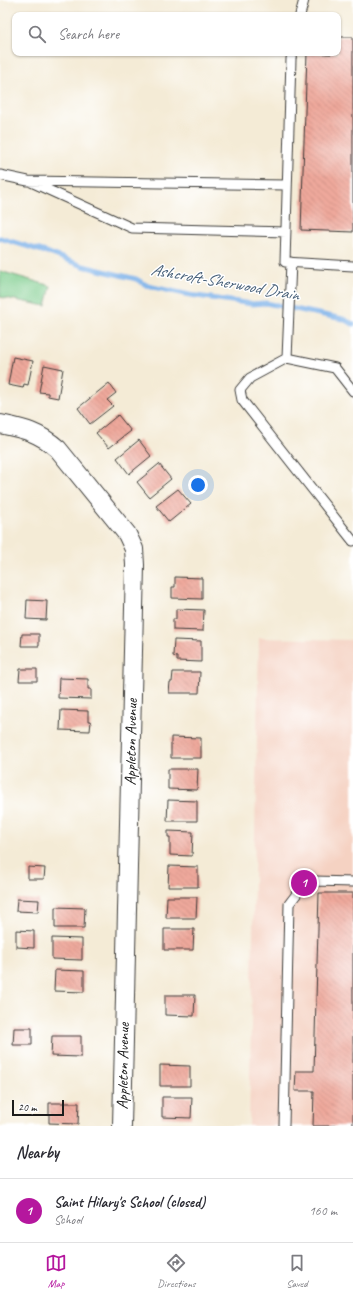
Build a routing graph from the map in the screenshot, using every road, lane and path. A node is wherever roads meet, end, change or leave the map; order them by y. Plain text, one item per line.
1 (304, 0) edge
2 (301, 12) edge
3 (292, 56) edge
4 (0, 175) edge
5 (28, 181) junction
6 (287, 185) junction
7 (286, 232) junction
8 (291, 262) junction
9 (353, 266) edge
10 (288, 358) junction
11 (353, 391) edge
12 (0, 424) edge
13 (353, 541) edge
14 (353, 882) edge
15 (122, 1126) edge
16 (284, 1126) edge

1 - 2 lane
3 - 6 lane
4 - 5 lane
5 - 6 lane
5 - 7 lane
6 - 7 lane
7 - 8 lane
8 - 9 lane
8 - 10 lane
10 - 11 lane
10 - 13 lane
12 - 15 street, Appleton Avenue
14 - 16 lane

